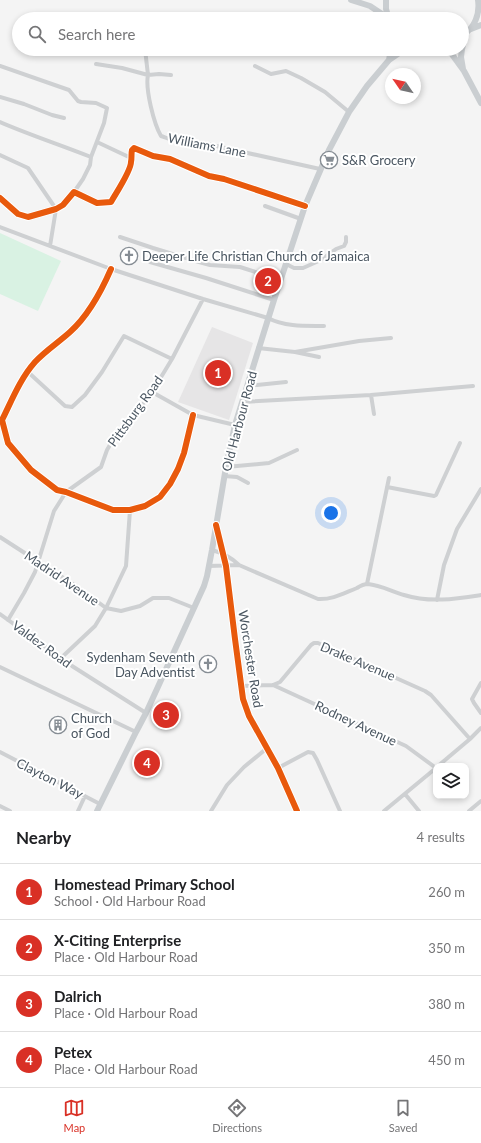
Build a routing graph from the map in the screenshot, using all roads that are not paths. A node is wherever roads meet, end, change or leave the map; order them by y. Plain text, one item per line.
1 (351, 0) edge
2 (386, 0) edge
3 (478, 0) edge
4 (378, 12) edge
5 (387, 12) edge
6 (481, 25) edge
7 (469, 30) edge
8 (469, 31) edge
9 (146, 56) edge
10 (390, 56) edge
11 (395, 56) edge
12 (453, 56) edge
13 (461, 56) edge
14 (389, 60) junction
15 (96, 64) dead end
16 (0, 66) edge
17 (255, 66) dead end
18 (464, 71) junction
19 (148, 75) junction
20 (171, 75) dead end
21 (0, 97) edge
22 (481, 103) edge
23 (349, 112) junction
24 (64, 118) dead end
25 (0, 122) edge
26 (97, 142) junction
27 (0, 155) edge
28 (91, 157) junction
29 (131, 158) junction
30 (320, 169) junction
31 (74, 192) junction
32 (0, 198) edge
33 (265, 206) dead end
34 (305, 206) junction
35 (56, 209) junction
36 (301, 219) junction
37 (0, 227) edge
38 (120, 237) dead end
39 (346, 238) dead end
40 (50, 246) junction
41 (150, 262) dead end
42 (286, 264) junction
43 (111, 268) junction
44 (280, 280) junction
45 (203, 299) junction
46 (274, 300) junction
47 (268, 318) junction
48 (324, 326) dead end
49 (391, 338) dead end
50 (258, 348) junction
51 (295, 352) junction
52 (319, 357) dead end
53 (172, 359) junction
54 (28, 372) junction
55 (286, 382) dead end
56 (248, 384) junction
57 (473, 386) dead end
58 (152, 392) junction
59 (371, 395) junction
60 (242, 402) junction
61 (374, 414) dead end
62 (193, 415) junction
63 (235, 425) junction
64 (460, 443) dead end
65 (297, 450) dead end
66 (226, 467) junction
67 (224, 476) junction
68 (389, 478) dead end
69 (248, 483) dead end
70 (387, 487) junction
71 (481, 489) edge
72 (66, 492) junction
73 (130, 510) junction
74 (216, 525) junction
75 (0, 537) edge
76 (212, 550) junction
77 (223, 553) junction
78 (38, 561) junction
79 (240, 565) junction
80 (209, 566) junction
81 (226, 566) junction
82 (368, 584) junction
83 (481, 595) edge
84 (437, 600) junction
85 (106, 608) junction
86 (194, 608) junction
87 (0, 614) edge
88 (8, 620) junction
89 (61, 658) junction
90 (0, 667) edge
91 (481, 683) edge
92 (273, 685) junction
93 (242, 686) junction
94 (146, 713) junction
95 (481, 713) edge
96 (481, 728) edge
97 (136, 732) junction
98 (470, 739) junction
99 (266, 749) junction
100 (0, 752) edge
101 (442, 763) edge
102 (433, 764) edge
103 (278, 768) junction
104 (433, 770) edge
105 (405, 794) junction
106 (85, 796) junction
107 (481, 801) edge
108 (100, 804) junction
109 (0, 806) edge
110 (10, 811) edge
111 (78, 811) edge
112 (97, 811) edge
113 (211, 811) edge
114 (297, 811) edge
115 (340, 811) edge
116 (384, 811) edge
117 (419, 811) edge
118 (469, 811) edge

1 - 4 main road
2 - 5 main road
3 - 7 main road
6 - 8 main road
9 - 19 street
10 - 14 main road, Old Harbour Road
11 - 14 main road, Old Harbour Road
12 - 18 main road
13 - 18 main road
14 - 23 main road, Old Harbour Road
15 - 19 street
16 - 26 street
17 - 23 street
18 - 22 main road
19 - 20 street
19 - 30 street, Williams Lane
21 - 24 street
23 - 30 main road, Old Harbour Road
25 - 28 street
26 - 28 street
26 - 29 street
27 - 35 street
28 - 31 street
29 - 31 street
29 - 34 street
30 - 34 main road, Old Harbour Road
31 - 35 street
32 - 35 street
33 - 36 street
34 - 36 main road, Old Harbour Road
35 - 40 street
36 - 42 main road, Old Harbour Road
37 - 40 street
38 - 44 street
39 - 42 street
40 - 43 street
41 - 46 street
42 - 44 main road, Old Harbour Road
43 - 45 street
43 - 54 street
44 - 46 main road, Old Harbour Road
45 - 47 street
45 - 53 street, Pittsburg Road
46 - 47 main road, Old Harbour Road
47 - 48 street
47 - 50 main road, Old Harbour Road
49 - 51 street
50 - 51 street
50 - 56 main road, Old Harbour Road
51 - 52 street
53 - 54 street
53 - 58 street, Pittsburg Road
54 - 72 street
55 - 56 street
56 - 60 main road, Old Harbour Road
57 - 59 street
58 - 62 street
58 - 72 street, Pittsburg Road
59 - 60 street
59 - 61 street
60 - 63 main road, Old Harbour Road
62 - 63 street
62 - 73 street
63 - 66 main road, Old Harbour Road
64 - 70 street
65 - 66 street
66 - 67 main road, Old Harbour Road
67 - 69 street
67 - 74 main road, Old Harbour Road
68 - 70 street
70 - 82 street
71 - 84 street
72 - 73 street
72 - 78 street, Pittsburg Road
73 - 85 street
74 - 76 main road, Old Harbour Road
74 - 77 street, Worchester Road
75 - 78 street, Madrid Avenue
76 - 77 street
76 - 80 main road, Old Harbour Road
77 - 79 street
77 - 81 street, Worchester Road
78 - 85 street, Madrid Avenue
78 - 88 street, Pittsburg Road
79 - 81 street
79 - 82 street
80 - 81 street
80 - 86 main road, Old Harbour Road
81 - 93 street, Worchester Road
82 - 84 street
83 - 84 street
85 - 86 street, Madrid Avenue
85 - 89 street
86 - 94 main road, Old Harbour Road
87 - 88 street, Valdez Road
88 - 89 street, Valdez Road
89 - 94 street, Valdez Road
90 - 97 street
91 - 95 street
92 - 93 street
92 - 98 street, Drake Avenue
92 - 102 street, Rodney Avenue
93 - 99 street, Worchester Road
94 - 97 main road, Old Harbour Road
96 - 98 street
97 - 108 main road, Old Harbour Road
98 - 101 street
99 - 103 street, Worchester Road
99 - 113 street
100 - 106 street, Clayton Way
103 - 114 street, Worchester Road
103 - 115 street
104 - 105 street
105 - 116 street
105 - 117 street
106 - 108 street, Clayton Way
106 - 111 street
107 - 118 street
108 - 112 main road, Old Harbour Road
109 - 110 street

